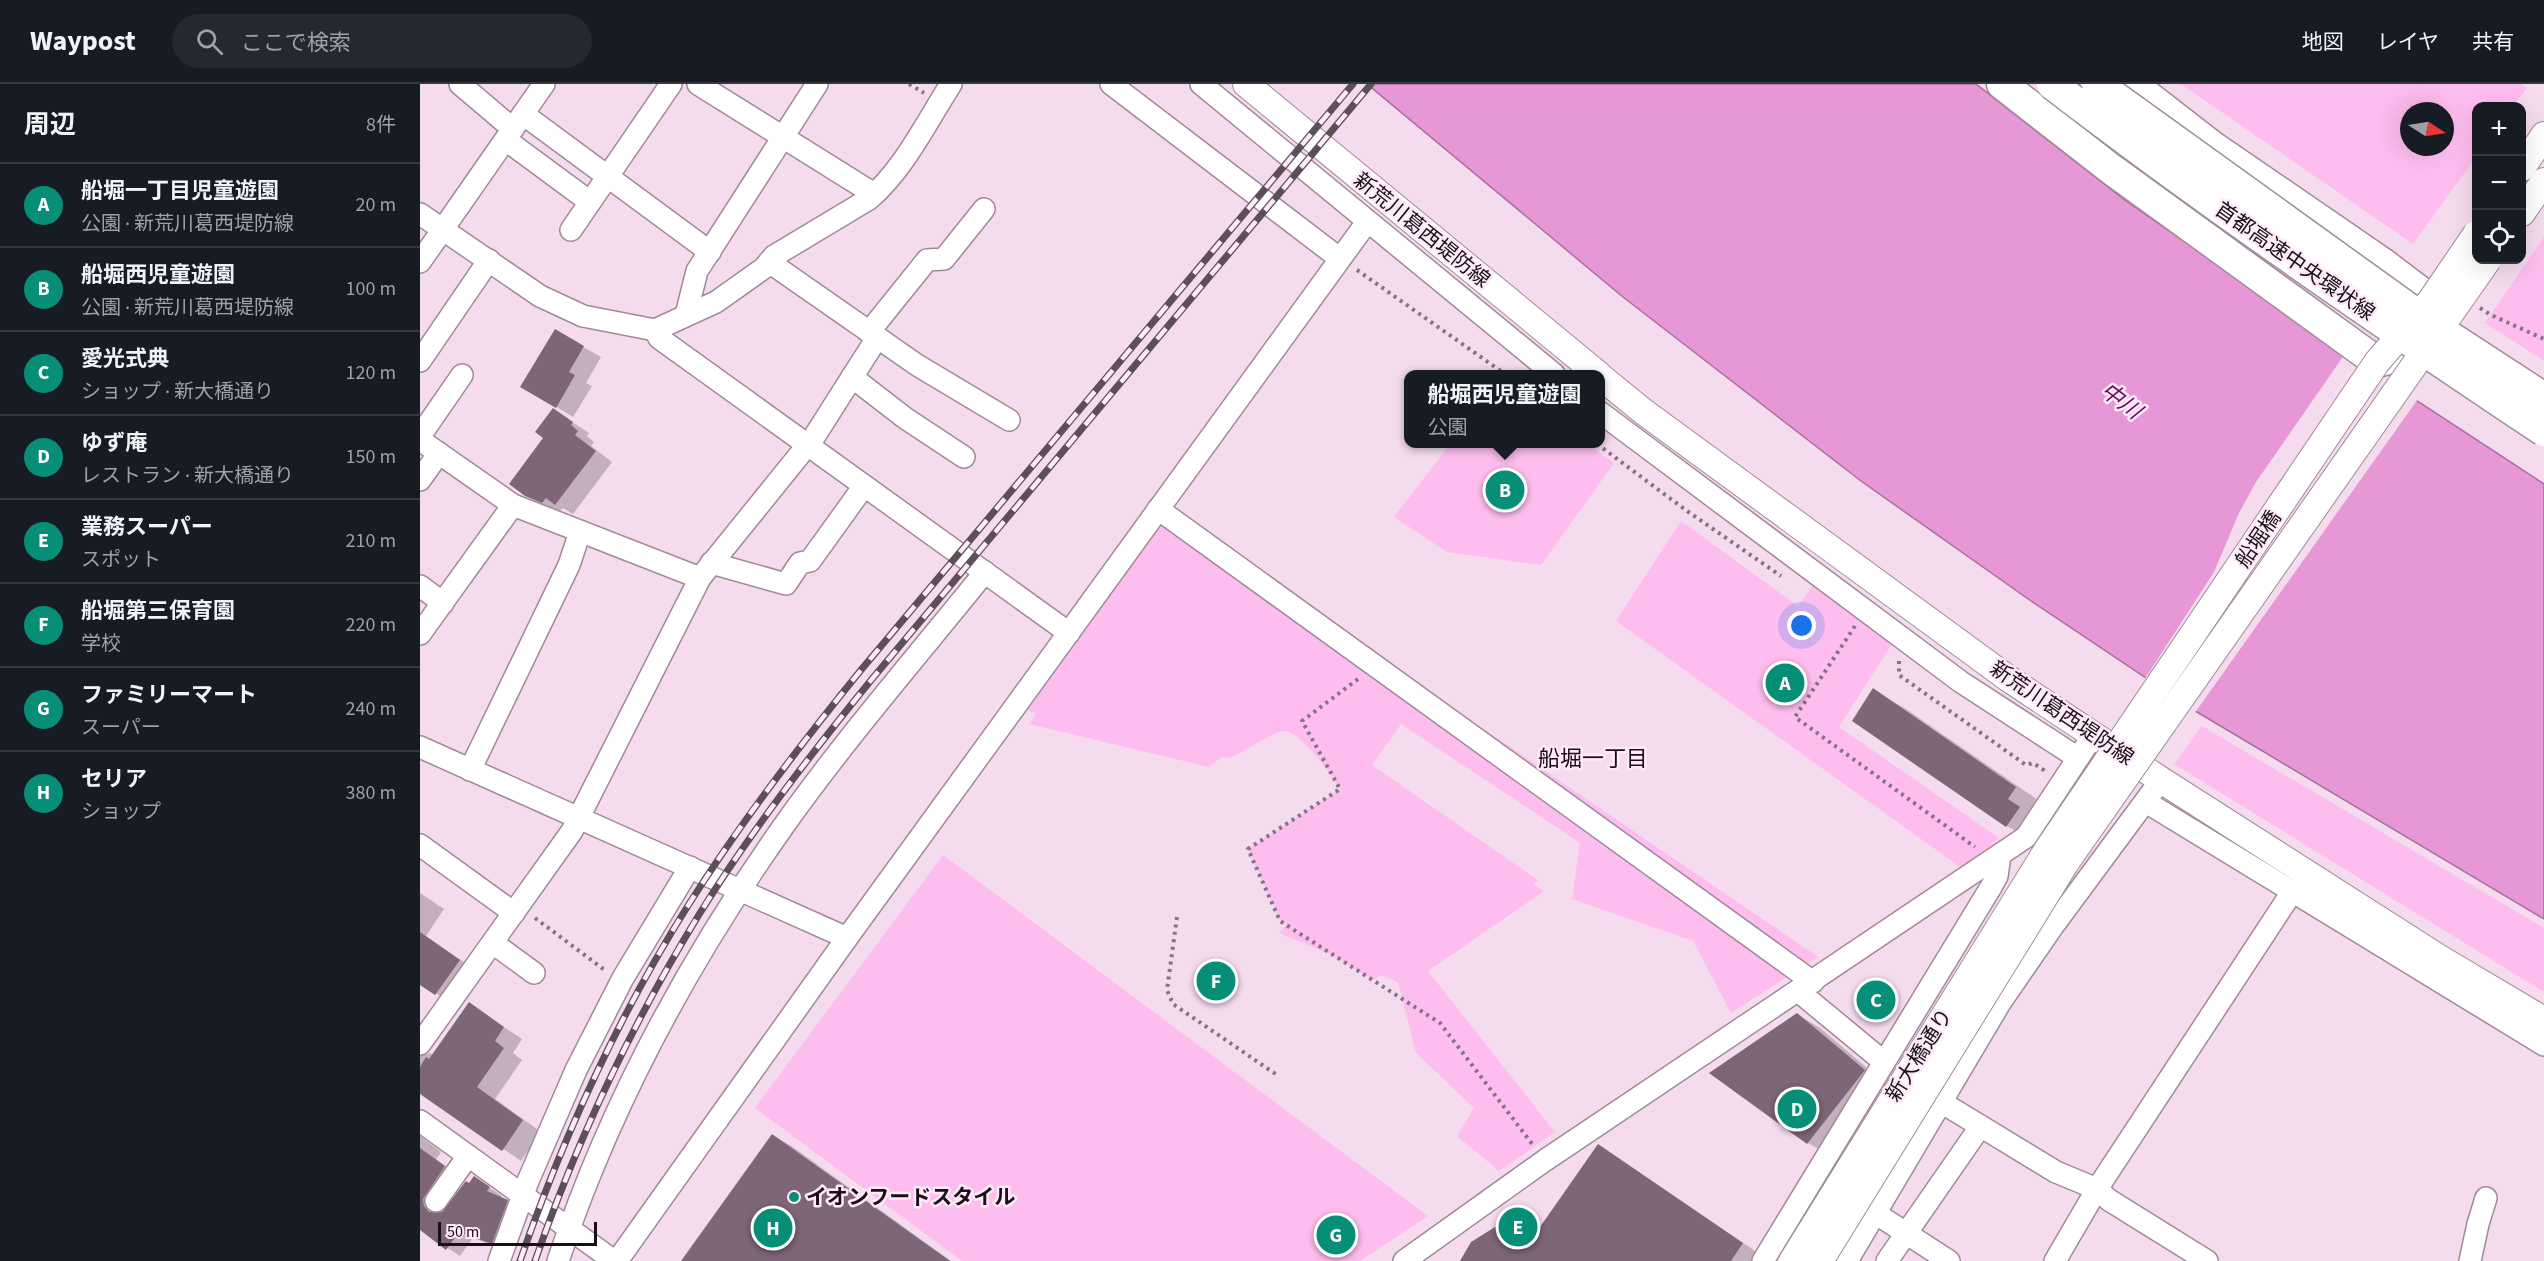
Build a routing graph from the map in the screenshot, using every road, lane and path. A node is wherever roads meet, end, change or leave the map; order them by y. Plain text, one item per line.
1 (460, 84) edge
2 (544, 84) edge
3 (671, 84) edge
4 (698, 84) edge
5 (817, 84) edge
6 (951, 84) edge
7 (1111, 84) edge
8 (1201, 84) edge
9 (1246, 84) edge
10 (2002, 84) edge
11 (2052, 84) edge
12 (2097, 84) edge
13 (2132, 84) edge
14 (514, 128) junction
15 (2544, 135) edge
16 (783, 137) junction
17 (2526, 162) edge
18 (608, 177) junction
19 (2544, 181) edge
20 (874, 194) junction
21 (590, 202) junction
22 (984, 209) dead end
23 (2524, 210) edge
24 (420, 214) edge
25 (1367, 222) junction
26 (443, 229) junction
27 (571, 230) dead end
28 (2472, 240) edge
29 (710, 252) junction
30 (1339, 258) junction
31 (489, 260) junction
32 (420, 262) edge
33 (769, 262) junction
34 (2485, 264) edge
35 (2431, 300) junction
36 (686, 315) junction
37 (655, 330) junction
38 (873, 335) junction
39 (2431, 341) junction
40 (420, 361) edge
41 (2378, 362) junction
42 (1498, 370) edge
43 (1548, 370) edge
44 (1593, 370) edge
45 (462, 375) dead end
46 (852, 377) junction
47 (1605, 380) edge
48 (2544, 398) edge
49 (1605, 416) edge
50 (1008, 420) dead end
51 (2544, 430) edge
52 (420, 436) edge
53 (420, 440) edge
54 (807, 444) junction
55 (1602, 448) edge
56 (439, 453) junction
57 (964, 457) dead end
58 (420, 480) edge
59 (864, 486) junction
60 (513, 505) junction
61 (1158, 509) junction
62 (580, 532) junction
63 (705, 571) junction
64 (985, 572) junction
65 (1785, 579) dead end
66 (420, 586) edge
67 (443, 603) junction
68 (1860, 619) junction
69 (1845, 621) dead end
70 (1069, 633) junction
71 (420, 634) edge
72 (1899, 636) junction
73 (1375, 666) junction
74 (2094, 734) junction
75 (420, 747) edge
76 (2078, 758) junction
77 (470, 770) junction
78 (2161, 780) junction
79 (2062, 783) junction
80 (2146, 802) junction
81 (579, 818) junction
82 (2129, 823) junction
83 (420, 845) edge
84 (2047, 849) junction
85 (1996, 857) junction
86 (690, 867) junction
87 (741, 890) junction
88 (2292, 892) junction
89 (516, 910) junction
90 (1177, 917) dead end
91 (847, 938) junction
92 (493, 943) junction
93 (534, 973) dead end
94 (621, 982) junction
95 (1805, 987) junction
96 (2544, 1020) edge
97 (420, 1044) edge
98 (2544, 1045) edge
99 (1884, 1062) junction
100 (1277, 1075) dead end
101 (1941, 1102) junction
102 (420, 1121) edge
103 (1980, 1126) junction
104 (468, 1156) junction
105 (1544, 1161) junction
106 (2097, 1189) junction
107 (523, 1195) junction
108 (2486, 1198) dead end
109 (436, 1201) dead end
110 (1875, 1213) junction
111 (570, 1228) junction
112 (1907, 1234) junction
113 (2059, 1260) edge
114 (499, 1261) edge
115 (558, 1261) edge
116 (615, 1261) edge
117 (1404, 1261) edge
118 (1763, 1261) edge
119 (1792, 1261) edge
120 (1820, 1261) edge
121 (1847, 1261) edge
122 (1887, 1261) edge
123 (1948, 1261) edge
124 (2207, 1261) edge
125 (2470, 1261) edge

1 - 14 street
2 - 14 street
3 - 18 street
4 - 16 street
5 - 16 street
6 - 20 street
7 - 30 street
8 - 25 street
9 - 44 main road, 新荒川葛西堤防線
10 - 41 highway
11 - 51 highway, 首都高速中央環状線, bridge
12 - 48 highway, 首都高速中央環状線, bridge
13 - 35 highway
14 - 18 street
14 - 21 street
14 - 26 street
15 - 17 main road
16 - 20 street
16 - 29 street
18 - 21 street
18 - 29 street
19 - 23 main road
20 - 33 street
21 - 27 street
22 - 38 street
24 - 26 street
25 - 30 street
25 - 43 street
26 - 31 street
26 - 32 street
28 - 35 main road, 船堀橋, bridge
29 - 36 street
30 - 42 path
30 - 61 street
31 - 37 street
31 - 40 street
33 - 36 street
33 - 38 street
34 - 39 main road, 船堀橋, bridge
35 - 39 highway, bridge
35 - 41 main road, 船堀橋, bridge
36 - 37 street
37 - 54 street
38 - 46 street
38 - 50 street
39 - 41 highway, bridge
39 - 84 main road, 船堀橋, bridge
41 - 84 main road, 船堀橋, bridge
45 - 52 street
46 - 54 street
46 - 57 street
47 - 74 main road, 新荒川葛西堤防線
49 - 68 street
53 - 56 street
54 - 59 street
54 - 63 street
55 - 65 path
56 - 58 street
56 - 60 street
59 - 63 street
59 - 64 street
60 - 62 street
60 - 67 street
61 - 70 street
61 - 73 street
62 - 63 street
62 - 77 street
63 - 81 street
64 - 70 street
64 - 87 street
66 - 67 street
67 - 71 street
68 - 69 path
68 - 72 street
68 - 85 path
70 - 91 street
72 - 76 street
72 - 79 path
73 - 95 street
73 - 105 path
74 - 76 street
74 - 78 main road, 新荒川葛西堤防線
75 - 77 street
76 - 79 street
77 - 81 street
78 - 80 street
78 - 96 main road, 新荒川葛西堤防線
79 - 84 street
80 - 82 street
80 - 88 street
81 - 86 street
81 - 89 street
82 - 84 street
82 - 101 street
83 - 89 street
84 - 85 street
84 - 119 main road, 新大橋通り, bridge
84 - 120 main road, 新大橋通り, bridge
85 - 95 street
85 - 99 street
86 - 87 street
86 - 94 street
87 - 91 street
87 - 111 street
88 - 98 street
88 - 106 street
89 - 92 street
89 - 94 path
90 - 100 path
91 - 116 street
92 - 93 street
92 - 97 street
94 - 107 street
95 - 99 street
95 - 105 street
99 - 118 street
101 - 103 street
101 - 110 street
102 - 104 street
103 - 106 street
103 - 112 street
104 - 107 street
104 - 109 street
105 - 117 street
106 - 113 street
106 - 124 street
107 - 111 street
107 - 114 street
108 - 125 street
110 - 112 street
110 - 121 street
111 - 115 street
111 - 116 street
112 - 122 street
112 - 123 street

